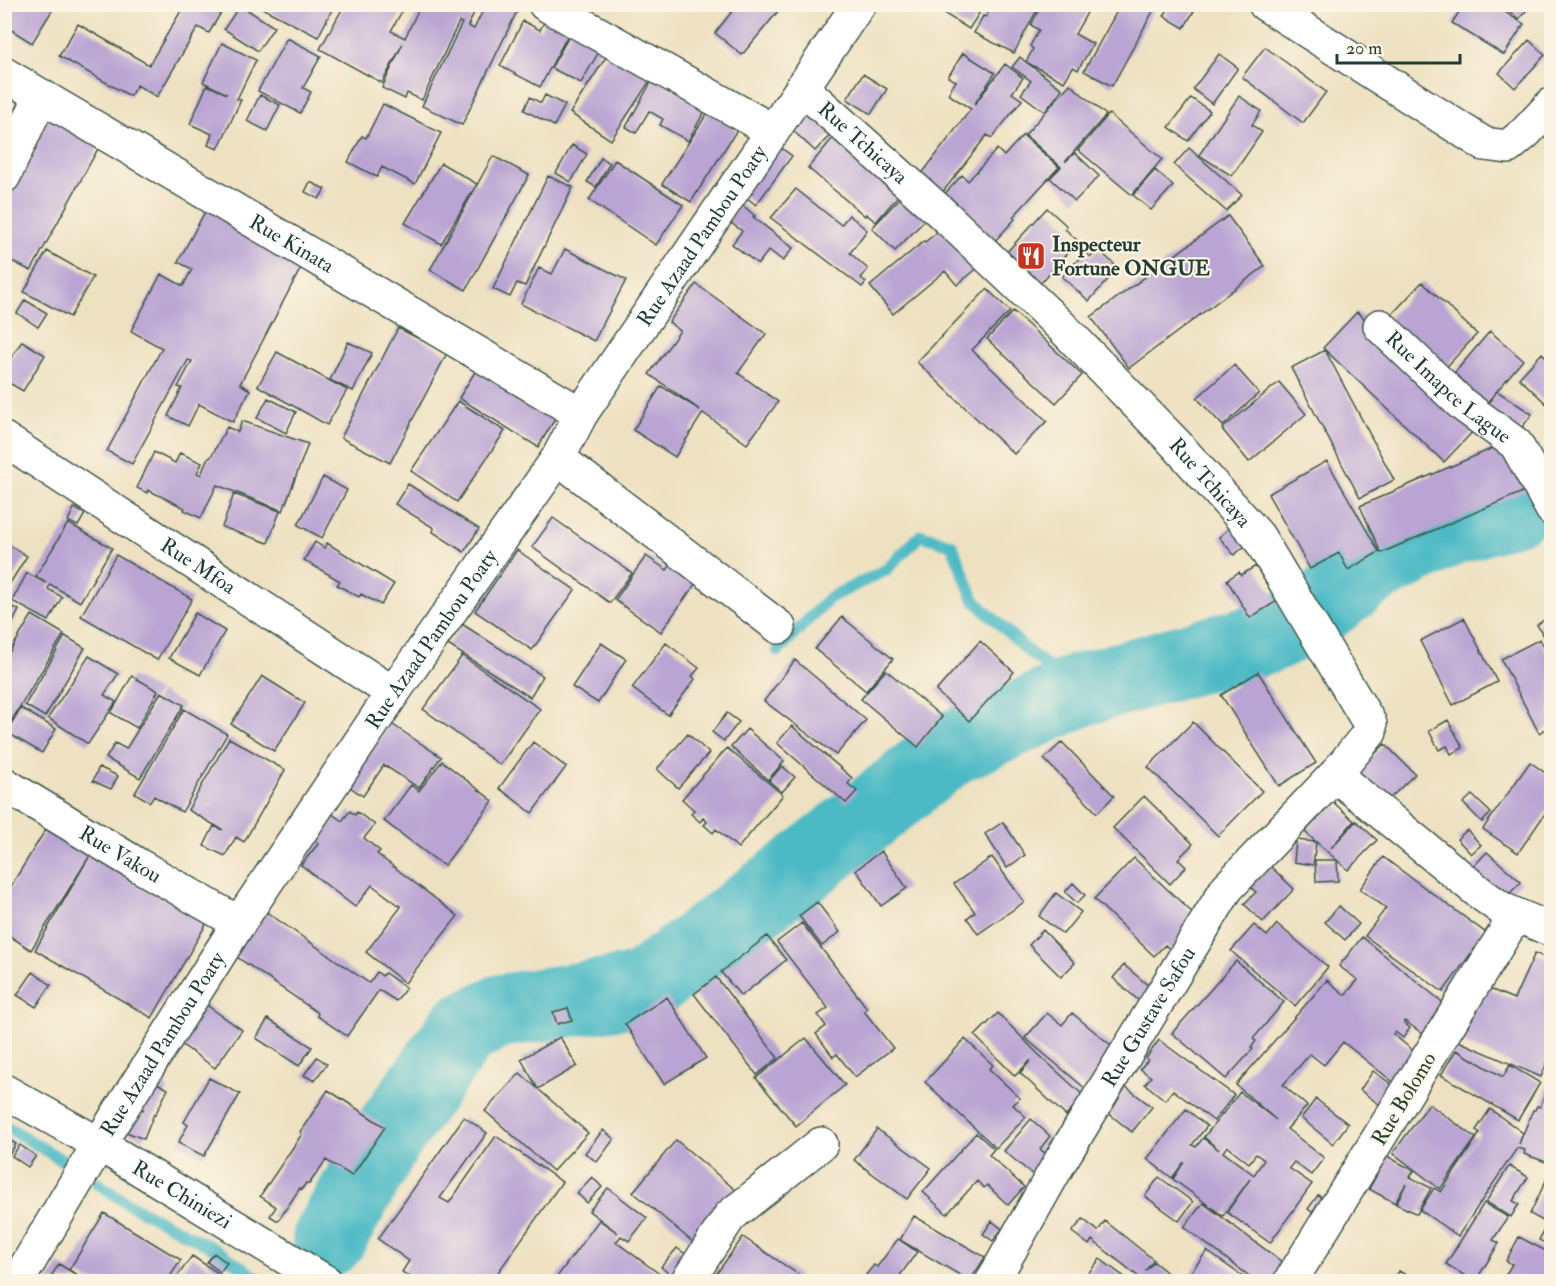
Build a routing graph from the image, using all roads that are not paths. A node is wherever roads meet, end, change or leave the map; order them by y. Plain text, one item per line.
1 (545, 4) edge
2 (859, 4) edge
3 (1265, 4) edge
4 (4, 74) edge
5 (802, 88) junction
6 (41, 96) junction
7 (1551, 104) edge
8 (772, 130) junction
9 (4, 176) edge
10 (1380, 326) dead end
11 (581, 414) junction
12 (4, 439) edge
13 (558, 458) junction
14 (1551, 509) edge
15 (779, 627) dead end
16 (393, 693) junction
17 (1335, 775) junction
18 (4, 783) edge
19 (1509, 912) junction
20 (239, 923) junction
21 (1551, 930) edge
22 (4, 1091) edge
23 (99, 1144) junction
24 (821, 1144) dead end
25 (17, 1281) edge
26 (327, 1281) edge
27 (687, 1281) edge
28 (992, 1281) edge
29 (1290, 1281) edge

1 - 8 street
2 - 5 street, Rue Azaad Pambou Poaty
3 - 7 street
4 - 6 street, Rue Kinata
5 - 8 street, Rue Azaad Pambou Poaty
5 - 17 street, Rue Tchicaya
6 - 9 street
6 - 11 street, Rue Kinata
8 - 11 street, Rue Azaad Pambou Poaty
10 - 14 street, Rue Imapce Lague
11 - 13 street, Rue Azaad Pambou Poaty
12 - 16 street, Rue Mfoa
13 - 15 street
13 - 16 street, Rue Azaad Pambou Poaty
16 - 20 street, Rue Azaad Pambou Poaty
17 - 19 street
17 - 28 street, Rue Gustave Safou
18 - 20 street, Rue Vakou
19 - 21 street
19 - 29 street, Rue Bolomo
20 - 23 street, Rue Azaad Pambou Poaty
22 - 23 street, Rue Chiniezi
23 - 25 street, Rue Azaad Pambou Poaty
23 - 26 street, Rue Chiniezi
24 - 27 street

